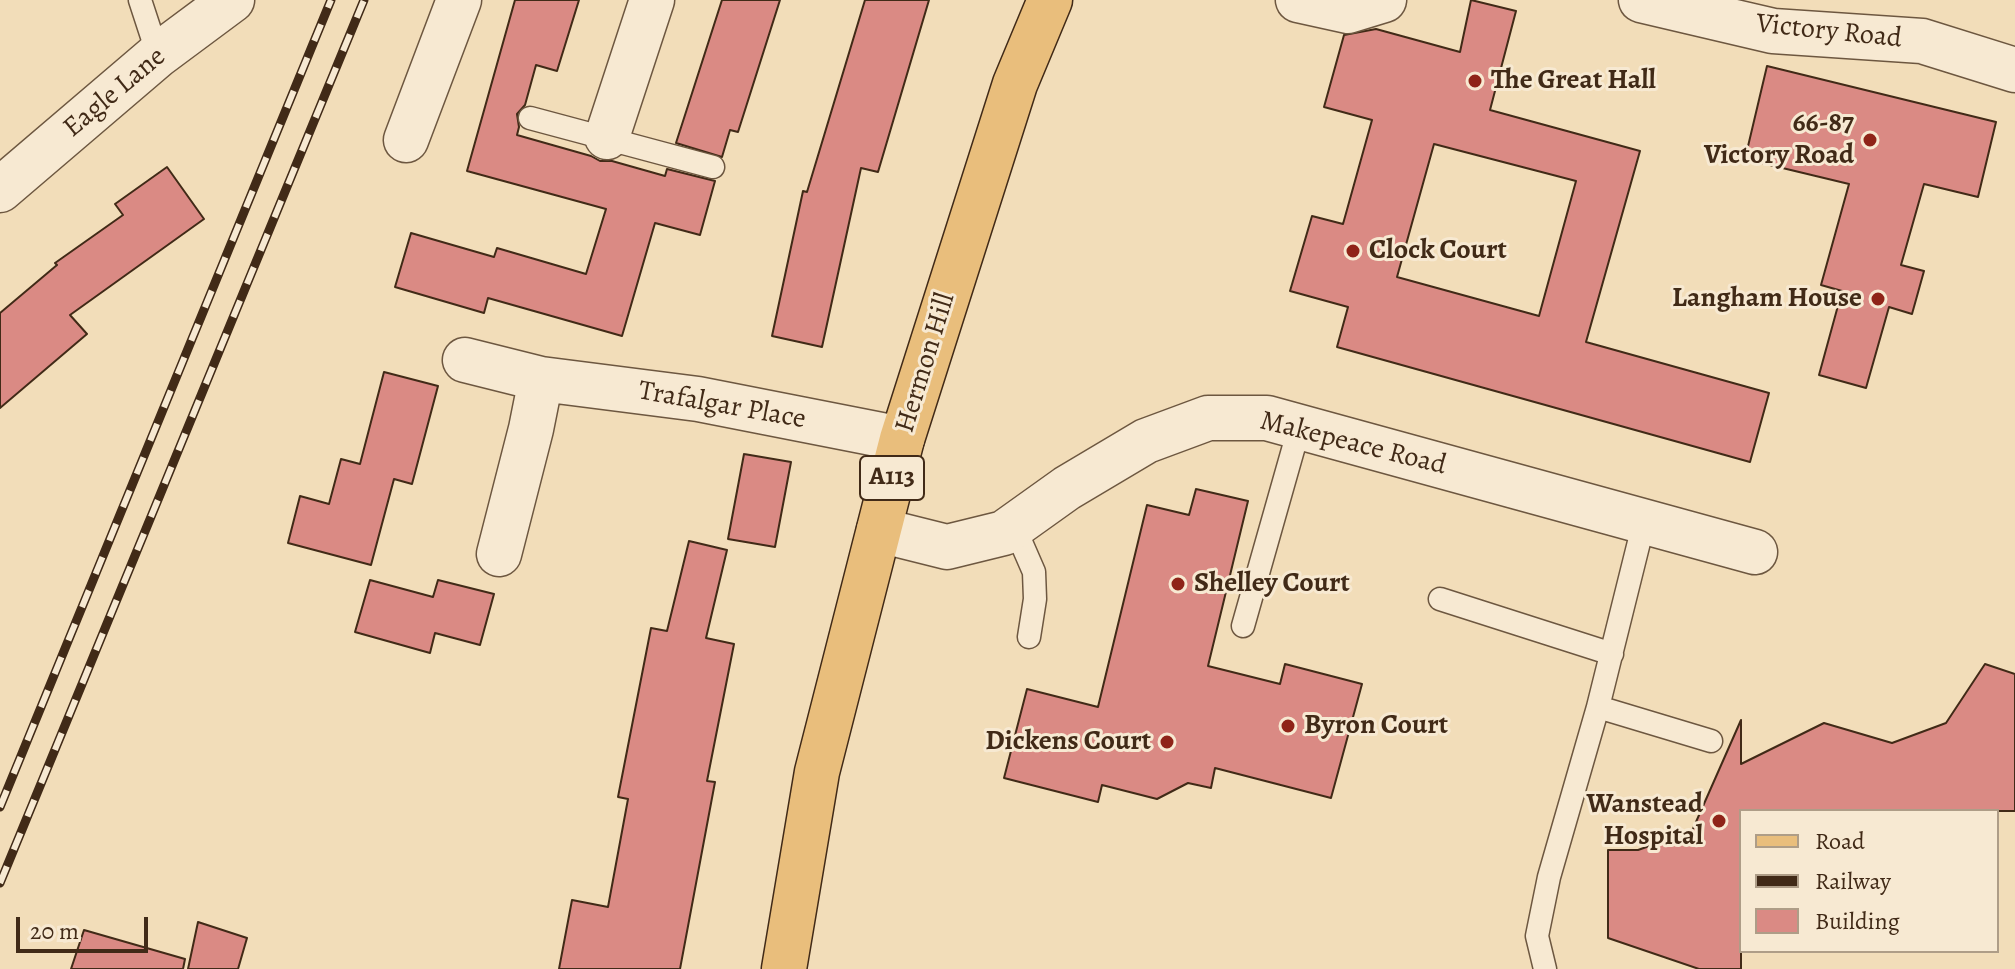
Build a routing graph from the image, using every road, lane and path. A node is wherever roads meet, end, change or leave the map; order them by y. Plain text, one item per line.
1 (140, 0) edge
2 (232, 0) edge
3 (459, 0) edge
4 (652, 0) edge
5 (1050, 0) edge
6 (1298, 0) edge
7 (1384, 0) edge
8 (1641, 0) edge
9 (158, 55) junction
10 (2015, 70) edge
11 (530, 118) dead end
12 (607, 137) junction
13 (406, 140) dead end
14 (713, 167) dead end
15 (0, 190) edge
16 (465, 360) dead end
17 (541, 379) junction
18 (1300, 425) junction
19 (902, 439) junction
20 (1644, 522) junction
21 (1014, 526) junction
22 (879, 530) junction
23 (1755, 552) dead end
24 (499, 554) dead end
25 (1440, 599) dead end
26 (1243, 626) dead end
27 (1029, 637) dead end
28 (1612, 654) junction
29 (1598, 707) junction
30 (1711, 741) dead end
31 (784, 969) edge
32 (1545, 969) edge

1 - 9 lane
2 - 9 street, Eagle Lane
3 - 13 street
4 - 12 street
5 - 19 main road, Hermon Hill / A113
6 - 7 street
8 - 10 street, Victory Road
9 - 15 street, Eagle Lane
11 - 12 lane
12 - 14 lane
16 - 17 street, Trafalgar Place
17 - 19 street, Trafalgar Place
17 - 24 street
18 - 20 street, Makepeace Road
18 - 21 street, Makepeace Road
18 - 26 lane
19 - 22 main road, Hermon Hill / A113
20 - 23 street, Makepeace Road
20 - 28 lane
21 - 22 street, Makepeace Road
21 - 27 lane
22 - 31 main road, Hermon Hill / A113
25 - 28 lane
28 - 29 lane
29 - 30 lane
29 - 32 lane

